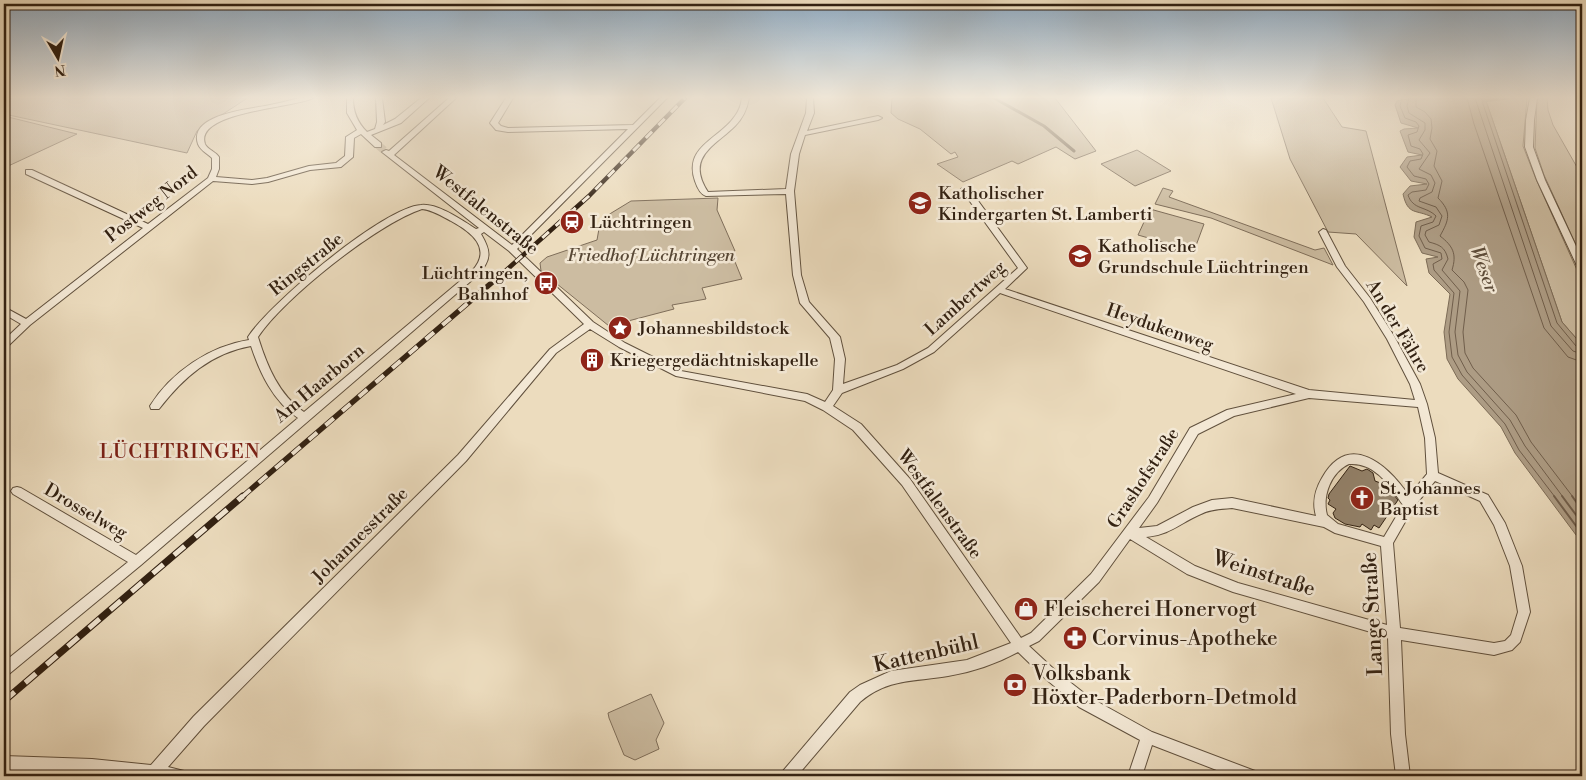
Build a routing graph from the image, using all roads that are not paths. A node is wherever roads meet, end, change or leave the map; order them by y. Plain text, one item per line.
1 (203, 134) edge
2 (359, 134) edge
3 (365, 134) edge
4 (410, 134) edge
5 (627, 134) edge
6 (721, 134) edge
7 (802, 134) edge
8 (1529, 134) edge
9 (378, 145) tunnel mouth
10 (29, 172) dead end
11 (211, 179) junction
12 (965, 189) dead end
13 (790, 191) junction
14 (147, 227) junction
15 (480, 231) junction
16 (1323, 232) dead end
17 (512, 248) junction
18 (1582, 268) edge
19 (1000, 290) junction
20 (4, 310) edge
21 (27, 322) junction
22 (590, 324) junction
23 (254, 342) junction
24 (4, 346) edge
25 (838, 390) junction
26 (1309, 394) junction
27 (1422, 404) junction
28 (155, 406) dead end
29 (827, 407) junction
30 (305, 418) junction
31 (1433, 475) junction
32 (17, 491) dead end
33 (1409, 506) junction
34 (1328, 523) junction
35 (1130, 533) junction
36 (1387, 543) junction
37 (137, 561) junction
38 (1394, 632) junction
39 (1020, 646) junction
40 (4, 670) edge
41 (1148, 737) junction
42 (4, 763) edge
43 (154, 772) junction
44 (179, 776) edge
45 (788, 776) edge
46 (1135, 776) edge
47 (1250, 776) edge
48 (1403, 776) edge

1 - 11 street, Postweg Nord
2 - 11 street
3 - 9 street
4 - 15 street, Westfalenstraße
5 - 17 street
6 - 13 street
7 - 13 street
8 - 18 street
10 - 14 street
11 - 14 street, Postweg Nord
12 - 19 street, Lambertweg
13 - 25 street
14 - 21 street, Postweg Nord
15 - 17 street, Westfalenstraße
15 - 23 street, Ringstraße
15 - 30 street, Am Haarborn
16 - 27 street, An der Fähre
17 - 22 street, Westfalenstraße
19 - 25 street, Lambertweg
19 - 26 street, Heydukenweg
20 - 21 street
21 - 24 street, Postweg Nord
22 - 29 street, Westfalenstraße
22 - 43 street, Johannesstraße
23 - 28 street
23 - 30 street
25 - 29 street
26 - 27 street, Grashofstraße
26 - 35 street, Grashofstraße
27 - 31 street
29 - 39 street, Westfalenstraße
30 - 37 street, Am Haarborn
31 - 33 street, Lange Straße
31 - 38 street
32 - 37 street, Drosselweg
33 - 34 street
33 - 36 street, Lange Straße
34 - 35 street
34 - 36 street
35 - 38 street, Weinstraße
35 - 39 street, Grashofstraße
36 - 38 street, Lange Straße
37 - 40 street, Am Haarborn
38 - 48 street, Lange Straße
39 - 41 street, Westfalenstraße
39 - 45 street, Kattenbühl
41 - 46 street
41 - 47 street, Westfalenstraße
42 - 43 street
43 - 44 street

